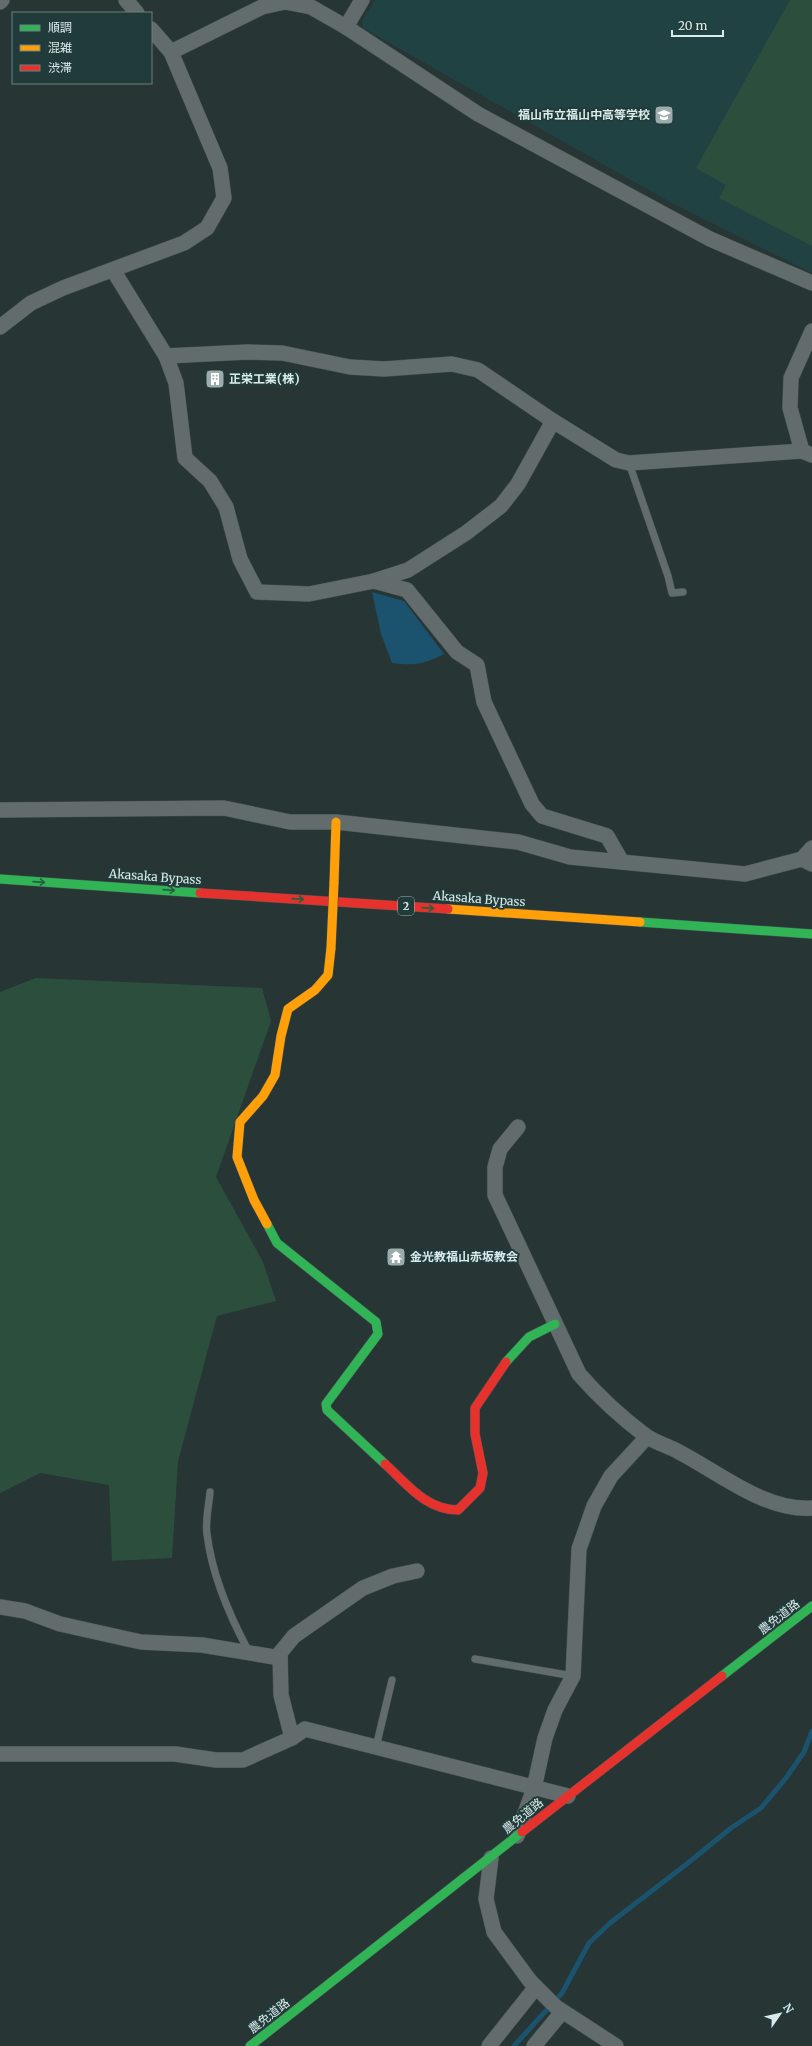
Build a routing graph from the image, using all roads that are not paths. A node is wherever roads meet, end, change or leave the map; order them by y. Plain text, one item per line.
1 (126, 0) edge
2 (362, 0) edge
3 (136, 12) edge
4 (346, 27) junction
5 (152, 30) edge
6 (172, 52) junction
7 (114, 270) junction
8 (812, 283) edge
9 (0, 327) edge
10 (812, 331) edge
11 (166, 356) junction
12 (553, 421) junction
13 (807, 453) edge
14 (629, 463) junction
15 (374, 581) junction
16 (683, 592) dead end
17 (0, 810) edge
18 (336, 822) junction
19 (812, 848) edge
20 (622, 862) junction
21 (807, 862) edge
22 (0, 879) edge
23 (0, 888) edge
24 (110, 896) dead end
25 (321, 911) dead end
26 (344, 912) dead end
27 (493, 922) dead end
28 (812, 934) edge
29 (812, 943) edge
30 (518, 1127) dead end
31 (555, 1324) junction
32 (647, 1437) junction
33 (210, 1492) dead end
34 (812, 1508) edge
35 (417, 1571) dead end
36 (812, 1606) edge
37 (0, 1607) edge
38 (249, 1652) junction
39 (280, 1658) junction
40 (475, 1659) dead end
41 (573, 1676) junction
42 (392, 1680) dead end
43 (292, 1738) junction
44 (376, 1747) junction
45 (0, 1754) edge
46 (534, 1788) junction
47 (568, 1796) junction
48 (517, 1836) junction
49 (491, 1858) junction
50 (539, 1989) junction
51 (559, 2010) junction
52 (250, 2046) edge
53 (489, 2046) edge
54 (534, 2046) edge
55 (616, 2046) edge

1 - 3 street
2 - 4 street
4 - 6 street
4 - 8 street
5 - 6 street
6 - 7 street
7 - 9 street
7 - 11 street
10 - 13 street
11 - 12 street
11 - 15 street
12 - 14 street
12 - 15 street
13 - 14 street
14 - 16 lane
15 - 20 street
17 - 18 street
18 - 20 street
18 - 31 main road, bridge
19 - 21 street
20 - 21 street
22 -> 28 main road, Akasaka Bypass / 2
23 - 24 main road, Akasaka Bypass
25 - 26 main road
27 - 29 main road, Akasaka Bypass
30 - 31 street
31 - 32 street
32 - 34 street
32 - 41 street
33 - 38 lane
35 - 39 street
36 - 47 main road, 農免道路
37 - 38 street
38 - 39 street
39 - 43 street
40 - 41 lane
41 - 46 street
42 - 44 lane
43 - 44 street
43 - 45 street
44 - 46 street
46 - 47 street
46 - 48 street
47 - 48 main road, 農免道路
48 - 49 main road, 農免道路
49 - 50 street
49 - 52 main road, 農免道路
50 - 51 street
50 - 53 street
51 - 54 street
51 - 55 street

